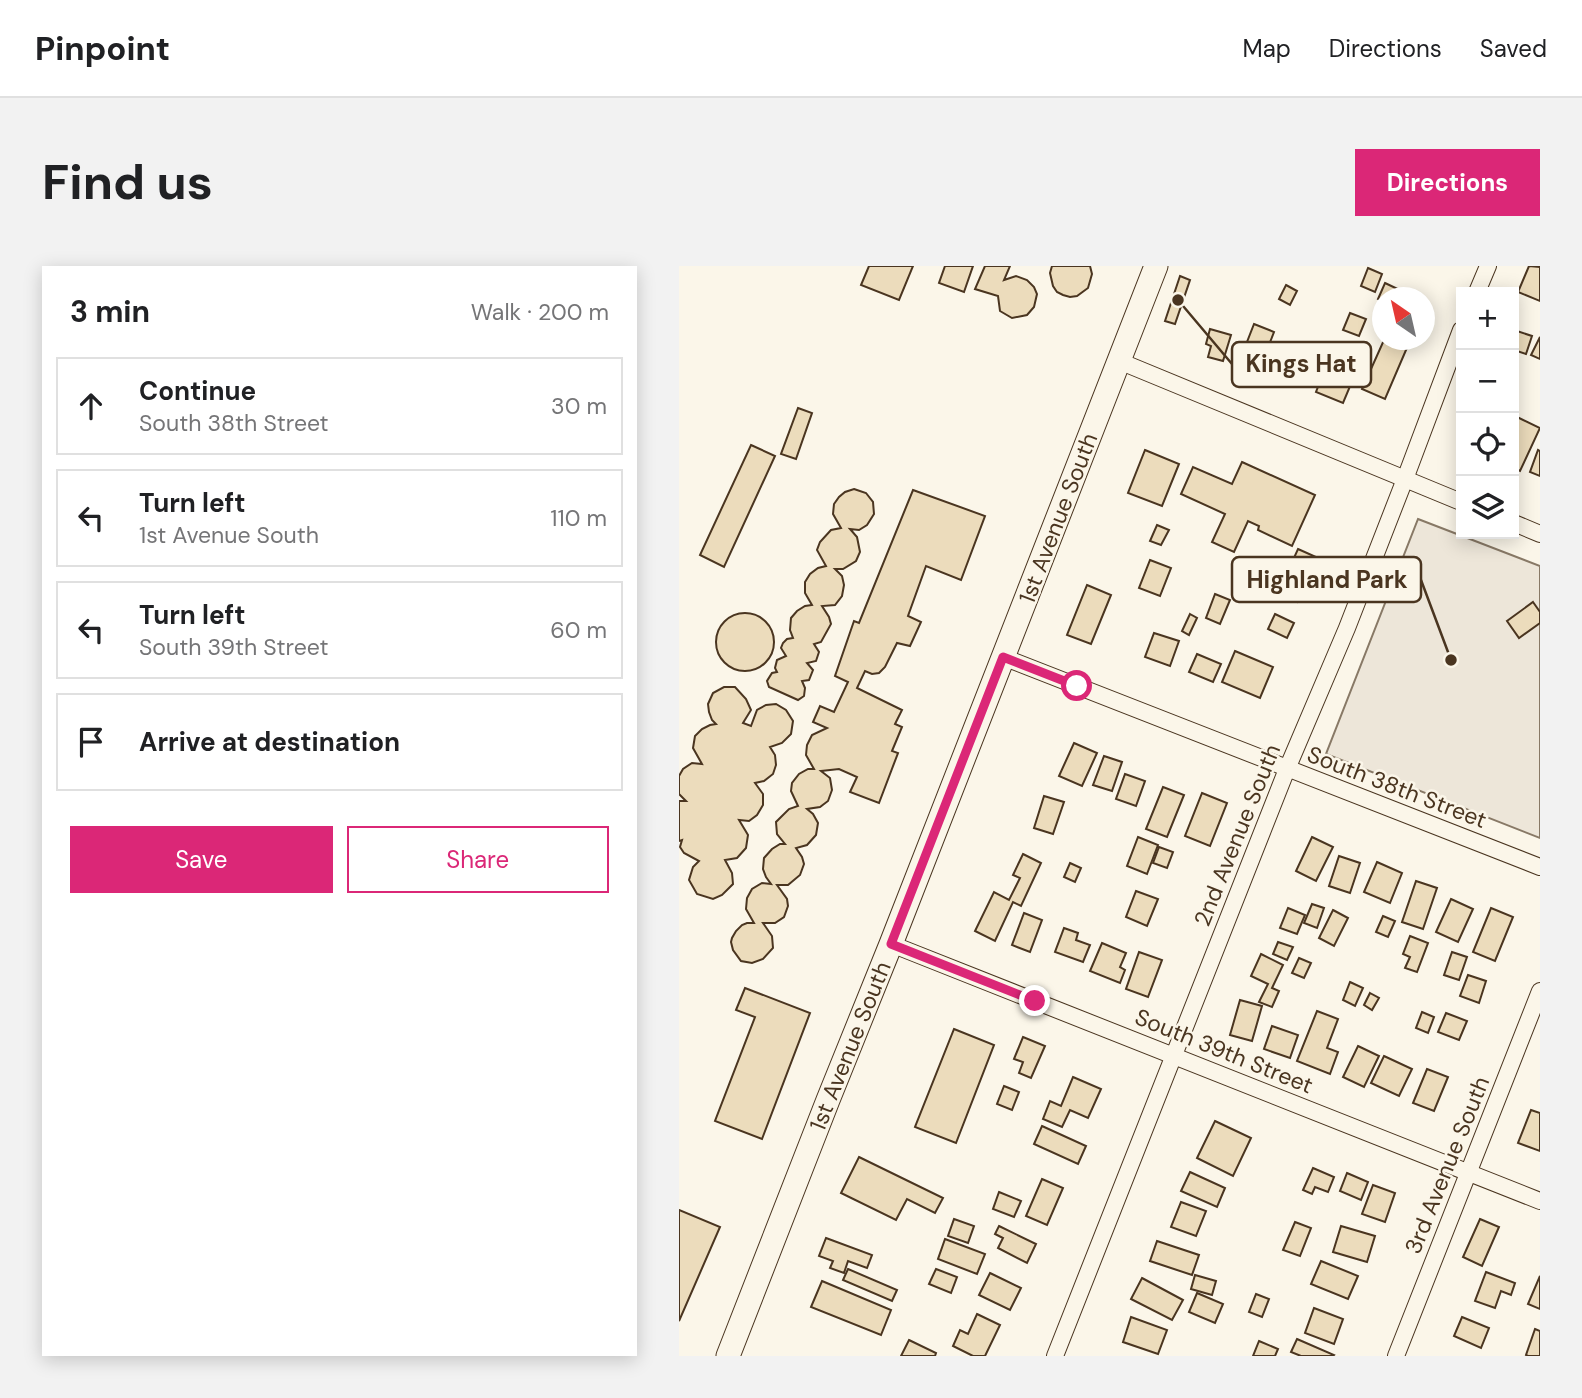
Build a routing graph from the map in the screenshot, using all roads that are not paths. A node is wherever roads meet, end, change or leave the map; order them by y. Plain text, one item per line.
1 (1156, 266) edge
2 (1488, 266) edge
3 (1479, 287) edge
4 (1456, 343) edge
5 (1119, 361) junction
6 (1405, 479) junction
7 (1456, 500) edge
8 (1519, 525) edge
9 (1540, 534) edge
10 (1003, 657) junction
11 (1287, 769) junction
12 (1540, 867) edge
13 (891, 944) junction
14 (1540, 991) edge
15 (1174, 1055) junction
16 (1468, 1173) junction
17 (1540, 1201) edge
18 (728, 1356) edge
19 (1055, 1356) edge
20 (1396, 1356) edge

1 - 5 street, 1st Avenue South
2 - 3 street
4 - 6 street, 2nd Avenue South
5 - 6 street
5 - 10 street, 1st Avenue South
6 - 7 street
6 - 11 street, 2nd Avenue South
8 - 9 street
10 - 11 street, South 38th Street
10 - 13 street, 1st Avenue South
11 - 12 street, South 38th Street
11 - 15 street, 2nd Avenue South
13 - 15 street, South 39th Street
13 - 18 street, 1st Avenue South
14 - 16 street, 3rd Avenue South
15 - 16 street, South 39th Street
15 - 19 street, 2nd Avenue South
16 - 17 street, South 39th Street
16 - 20 street, 3rd Avenue South

